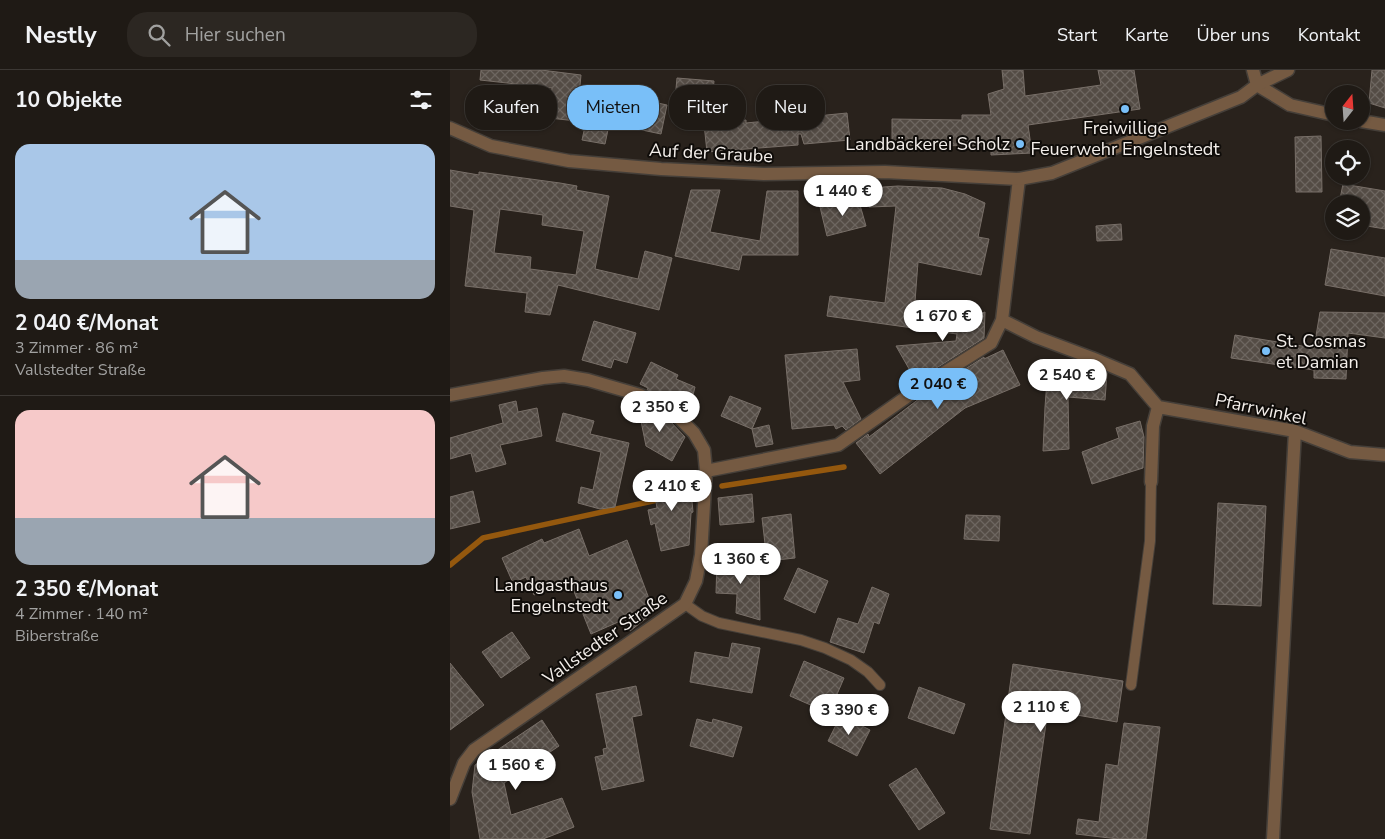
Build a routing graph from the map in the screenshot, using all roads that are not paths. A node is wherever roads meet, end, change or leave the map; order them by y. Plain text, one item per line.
1 (1253, 70) edge
2 (1288, 70) edge
3 (1257, 85) junction
4 (1325, 113) edge
5 (1370, 123) edge
6 (1385, 126) edge
7 (450, 128) edge
8 (1019, 179) junction
9 (1002, 320) junction
10 (450, 395) edge
11 (1158, 407) junction
12 (1295, 431) junction
13 (1385, 455) edge
14 (706, 471) junction
15 (1151, 482) joint
16 (684, 604) junction
17 (880, 685) dead end
18 (1131, 685) dead end
19 (450, 799) edge
20 (1274, 839) edge

1 - 3 street
2 - 3 street, Auf der Graube
3 - 4 street
3 - 8 street, Auf der Graube
5 - 6 street
7 - 8 street, Auf der Graube
8 - 9 street
9 - 11 street
9 - 14 street
10 - 14 street, Vallstedter Straße
11 - 12 street, Pfarrwinkel
11 - 15 street
12 - 13 street, Pfarrwinkel
12 - 20 street
14 - 16 street, Vallstedter Straße
15 - 18 lane
16 - 17 lane
16 - 19 street, Vallstedter Straße

